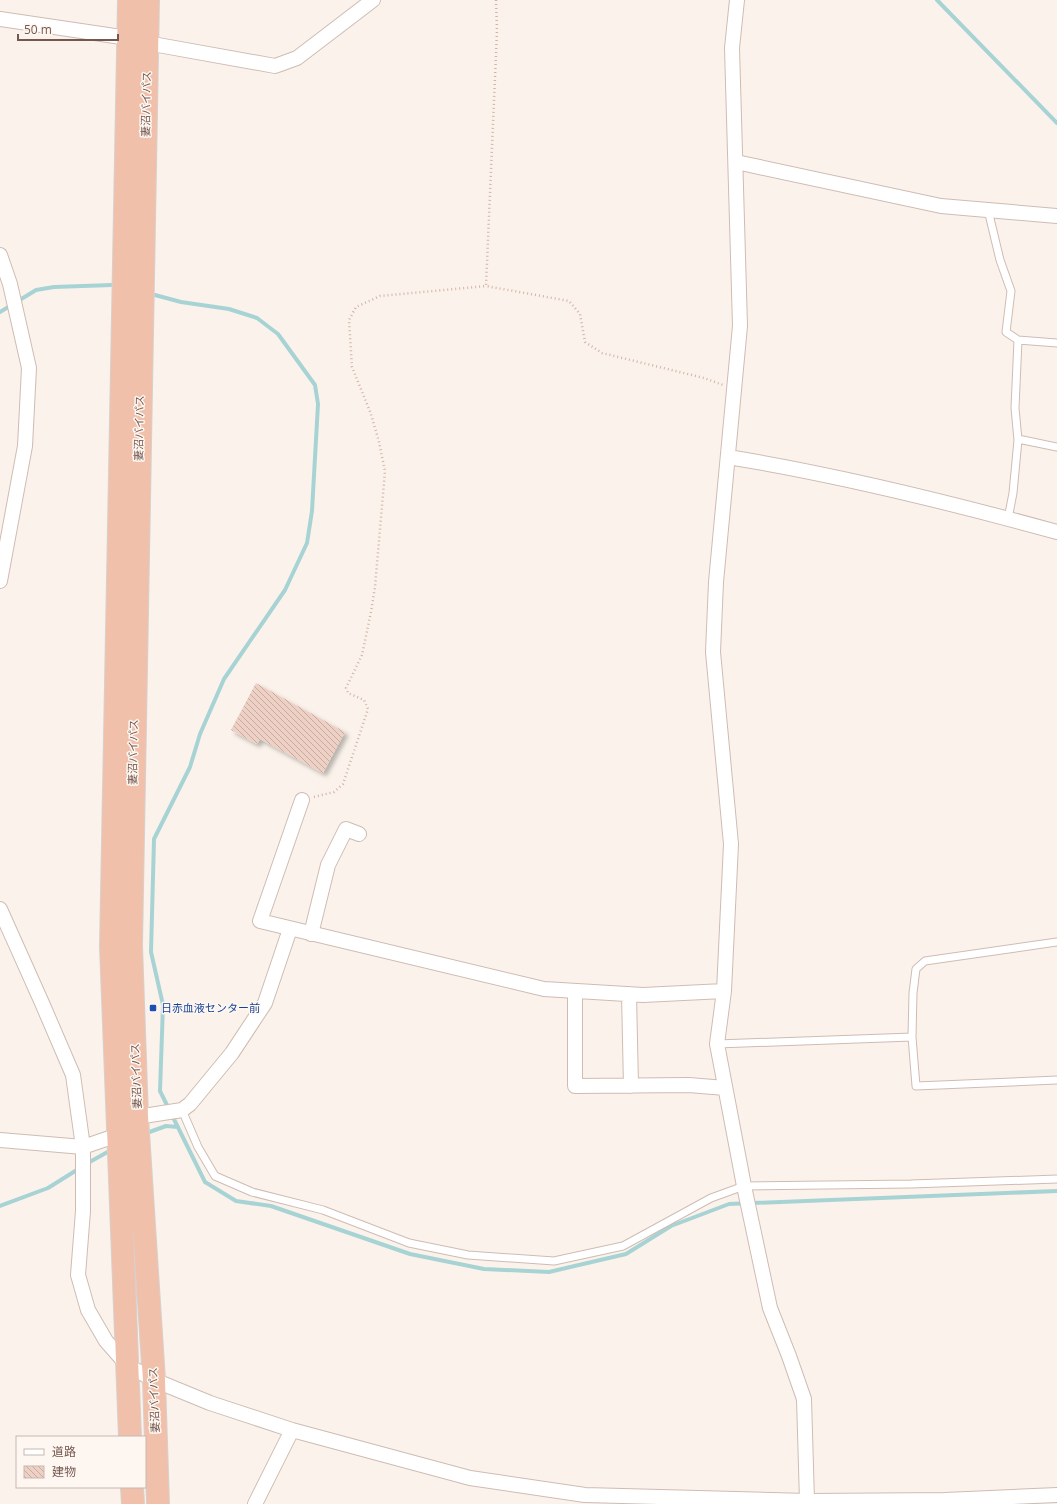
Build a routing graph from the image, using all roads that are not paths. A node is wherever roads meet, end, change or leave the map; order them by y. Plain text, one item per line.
1 (129, 0) edge
2 (148, 0) edge
3 (373, 0) edge
4 (737, 0) edge
5 (0, 19) edge
6 (138, 41) junction
7 (736, 162) junction
8 (988, 210) junction
9 (1057, 216) edge
10 (0, 255) edge
11 (1018, 340) junction
12 (1057, 343) edge
13 (1018, 439) junction
14 (1057, 447) edge
15 (728, 457) junction
16 (1008, 519) junction
17 (1057, 532) edge
18 (0, 581) edge
19 (302, 800) road end
20 (359, 834) dead end
21 (0, 909) edge
22 (290, 929) junction
23 (311, 934) junction
24 (1057, 942) edge
25 (576, 991) junction
26 (724, 991) junction
27 (629, 994) junction
28 (912, 1037) junction
29 (717, 1044) junction
30 (1057, 1080) edge
31 (631, 1086) junction
32 (725, 1088) junction
33 (181, 1110) junction
34 (128, 1136) junction
35 (0, 1140) edge
36 (83, 1151) junction
37 (1057, 1179) edge
38 (744, 1186) junction
39 (127, 1365) junction
40 (154, 1380) junction
41 (292, 1430) junction
42 (130, 1436) edge
43 (132, 1488) edge
44 (1057, 1495) edge
45 (586, 1499) edge
46 (807, 1501) junction
47 (945, 1502) edge
48 (133, 1504) edge
49 (158, 1504) edge
50 (256, 1504) edge

1 - 6 highway, 妻沼バイパス
2 - 6 highway, 妻沼バイパス
3 - 6 street
4 - 7 street
5 - 6 street
6 - 34 highway, 妻沼バイパス
7 - 8 street
7 - 15 street
8 - 9 street
8 - 11 lane
10 - 18 street
11 - 12 lane
11 - 13 lane
13 - 14 lane
13 - 16 lane
15 - 16 street
15 - 26 street
16 - 17 street
19 - 22 street
20 - 23 street
21 - 36 street
22 - 23 street
22 - 33 street
23 - 25 street
24 - 28 lane
25 - 27 street
25 - 31 street
26 - 27 street
26 - 29 street
27 - 31 street
28 - 29 lane
28 - 30 lane
29 - 32 street
31 - 32 street
32 - 38 street
33 - 34 street
33 - 38 lane
34 - 36 street
34 - 39 highway, 妻沼バイパス
34 - 40 highway, 妻沼バイパス
35 - 36 street
36 - 39 street
37 - 38 lane
38 - 46 street
39 - 40 street
39 - 42 highway, 妻沼バイパス
40 - 41 street
40 - 49 highway, 妻沼バイパス
41 - 45 street
41 - 50 street
43 - 48 highway
44 - 47 street
45 - 46 street
46 - 47 street

